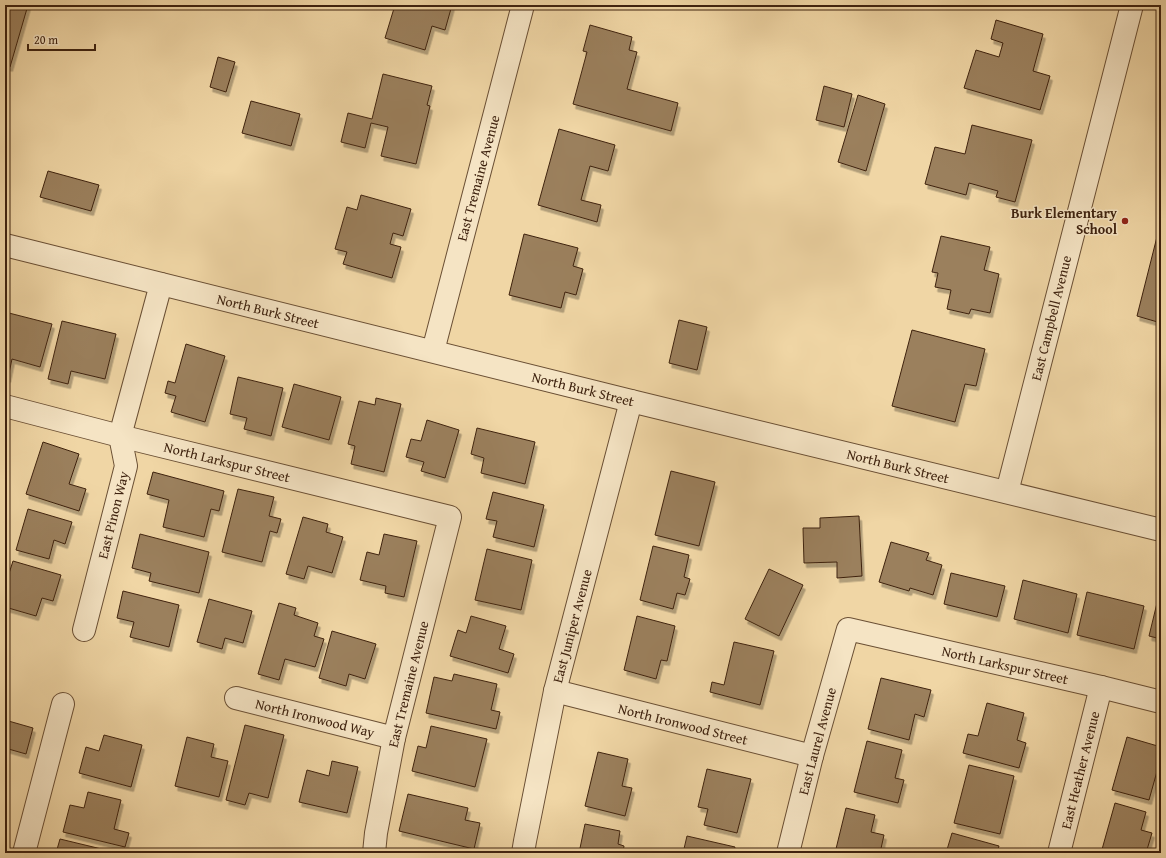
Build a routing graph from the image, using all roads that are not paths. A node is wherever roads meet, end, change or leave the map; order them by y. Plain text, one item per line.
1 (523, 5) edge
2 (1132, 5) edge
3 (5, 246) edge
4 (161, 284) junction
5 (433, 351) junction
6 (632, 401) junction
7 (5, 406) edge
8 (120, 436) junction
9 (1007, 492) junction
10 (450, 517) joint
11 (1161, 530) edge
12 (848, 629) joint
13 (84, 630) dead end
14 (1102, 687) junction
15 (555, 691) junction
16 (236, 698) dead end
17 (1161, 702) edge
18 (63, 704) dead end
19 (394, 738) junction
20 (812, 756) junction
21 (24, 853) edge
22 (374, 853) edge
23 (523, 853) edge
24 (788, 853) edge
25 (1059, 853) edge

1 - 5 street, East Tremaine Avenue
2 - 9 street, East Campbell Avenue
3 - 4 street, North Burk Street
4 - 5 street, North Burk Street
4 - 8 street, East Pinon Way
5 - 6 street, North Burk Street
6 - 9 street, North Burk Street
6 - 15 street, East Juniper Avenue
7 - 8 street, North Larkspur Street
8 - 10 street, North Larkspur Street
8 - 13 street, East Pinon Way
9 - 11 street, North Burk Street
10 - 19 street, East Tremaine Avenue
12 - 14 street, North Larkspur Street
12 - 20 street, East Laurel Avenue
14 - 17 street, North Larkspur Street
14 - 25 street, East Heather Avenue
15 - 20 street, North Ironwood Street
15 - 23 street, East Juniper Avenue
16 - 19 street, North Ironwood Way
18 - 21 street
19 - 22 street, East Tremaine Avenue
20 - 24 street, East Laurel Avenue

